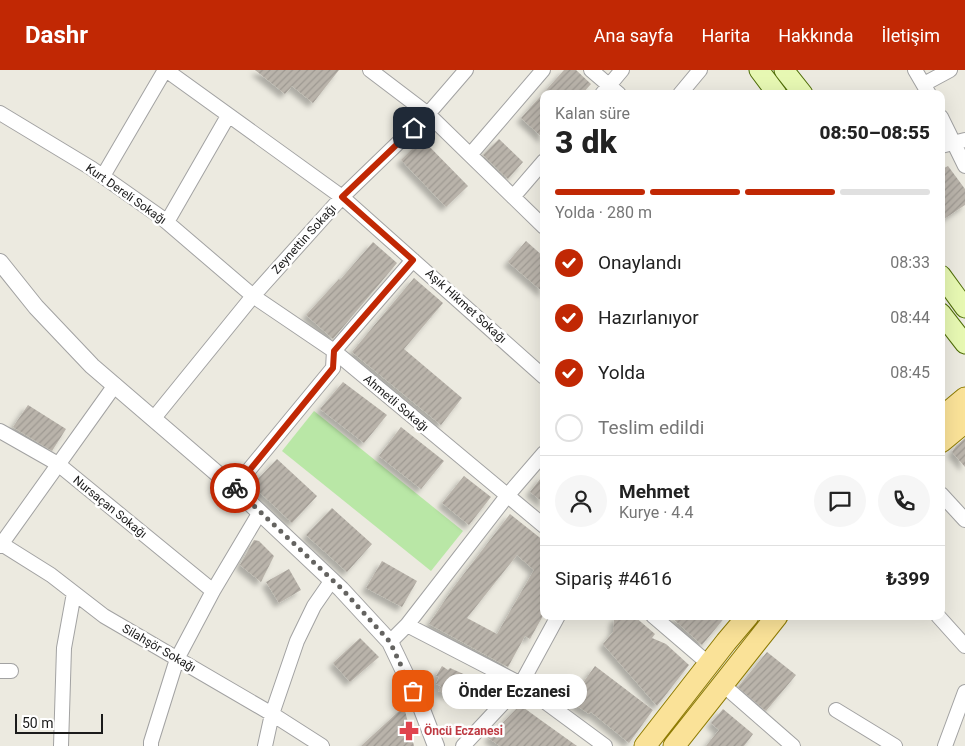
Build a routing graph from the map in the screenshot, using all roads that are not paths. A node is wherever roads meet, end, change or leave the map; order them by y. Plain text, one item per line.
1 (165, 70) edge
2 (370, 70) edge
3 (466, 70) edge
4 (543, 70) edge
5 (592, 70) edge
6 (622, 70) edge
7 (700, 70) edge
8 (758, 70) edge
9 (784, 70) edge
10 (915, 70) edge
11 (950, 70) edge
12 (926, 89) edge
13 (609, 90) edge
14 (611, 90) edge
15 (683, 90) edge
16 (774, 90) edge
17 (800, 90) edge
18 (0, 113) edge
19 (428, 114) junction
20 (228, 116) junction
21 (945, 125) edge
22 (953, 142) edge
23 (470, 155) junction
24 (540, 166) edge
25 (965, 166) edge
26 (103, 176) junction
27 (342, 197) junction
28 (513, 197) junction
29 (167, 222) junction
30 (540, 223) edge
31 (413, 260) junction
32 (0, 262) edge
33 (945, 280) edge
34 (248, 291) junction
35 (965, 308) edge
36 (945, 318) edge
37 (965, 344) edge
38 (334, 351) junction
39 (540, 373) edge
40 (115, 385) junction
41 (964, 404) edge
42 (945, 416) edge
43 (154, 418) junction
44 (0, 431) edge
45 (945, 435) edge
46 (540, 458) edge
47 (58, 464) junction
48 (234, 488) junction
49 (507, 496) junction
50 (945, 498) edge
51 (260, 512) junction
52 (965, 520) edge
53 (540, 523) edge
54 (0, 544) edge
55 (332, 580) junction
56 (213, 591) junction
57 (74, 593) junction
58 (556, 620) edge
59 (658, 620) edge
60 (745, 620) edge
61 (774, 620) edge
62 (942, 620) edge
63 (407, 625) junction
64 (390, 642) junction
65 (965, 646) edge
66 (177, 659) junction
67 (709, 664) junction
68 (521, 684) junction
69 (722, 684) junction
70 (965, 692) edge
71 (836, 710) dead end
72 (272, 714) junction
73 (61, 746) edge
74 (151, 746) edge
75 (265, 746) edge
76 (322, 746) edge
77 (436, 746) edge
78 (462, 746) edge
79 (605, 746) edge
80 (645, 746) edge
81 (674, 746) edge
82 (793, 746) edge
83 (895, 746) edge
84 (945, 746) edge

1 - 20 street, Aşık Hikmet Sokağı
1 - 26 street
2 - 19 street
3 - 19 street, Zeynettin Sokağı
4 - 23 street
5 - 13 street
6 - 14 street
7 - 15 street
8 - 16 main road
9 - 17 main road
10 - 12 street
11 - 12 street
18 - 26 street, Kurt Dereli Sokağı
19 - 23 street
19 - 27 street, Zeynettin Sokağı
20 - 27 street, Aşık Hikmet Sokağı
20 - 29 street
21 - 22 street
22 - 25 street
23 - 28 street
24 - 28 street
26 - 29 street, Kurt Dereli Sokağı
27 - 31 street, Aşık Hikmet Sokağı
27 - 34 street, Zeynettin Sokağı
28 - 30 street
29 - 34 street, Kurt Dereli Sokağı
31 - 38 street
31 - 39 street, Aşık Hikmet Sokağı
32 - 40 street
33 - 35 main road
34 - 38 street, Ahmetli Sokağı
34 - 43 street, Zeynettin Sokağı
36 - 37 main road
38 - 48 street
38 - 49 street, Ahmetli Sokağı
40 - 43 street
40 - 47 street
41 - 42 main road
41 - 45 main road
43 - 48 street
44 - 47 street, Nursaçan Sokağı
46 - 49 street
47 - 54 street
47 - 56 street, Nursaçan Sokağı
48 - 51 street
49 - 53 street, Ahmetli Sokağı
49 - 63 street
50 - 52 street
51 - 55 street
51 - 56 street
54 - 57 street, Silahşör Sokağı
55 - 64 street
55 - 72 street
56 - 66 street
57 - 66 street, Silahşör Sokağı
57 - 73 street
58 - 68 street
59 - 67 street
60 - 67 main road
61 - 69 main road
62 - 65 street
63 - 64 street
63 - 68 street
64 - 77 street
66 - 72 street, Silahşör Sokağı
66 - 74 street
67 - 80 main road
68 - 78 street
68 - 79 street
69 - 81 main road
69 - 82 street
70 - 84 street
71 - 83 street
72 - 75 street
72 - 76 street, Silahşör Sokağı

